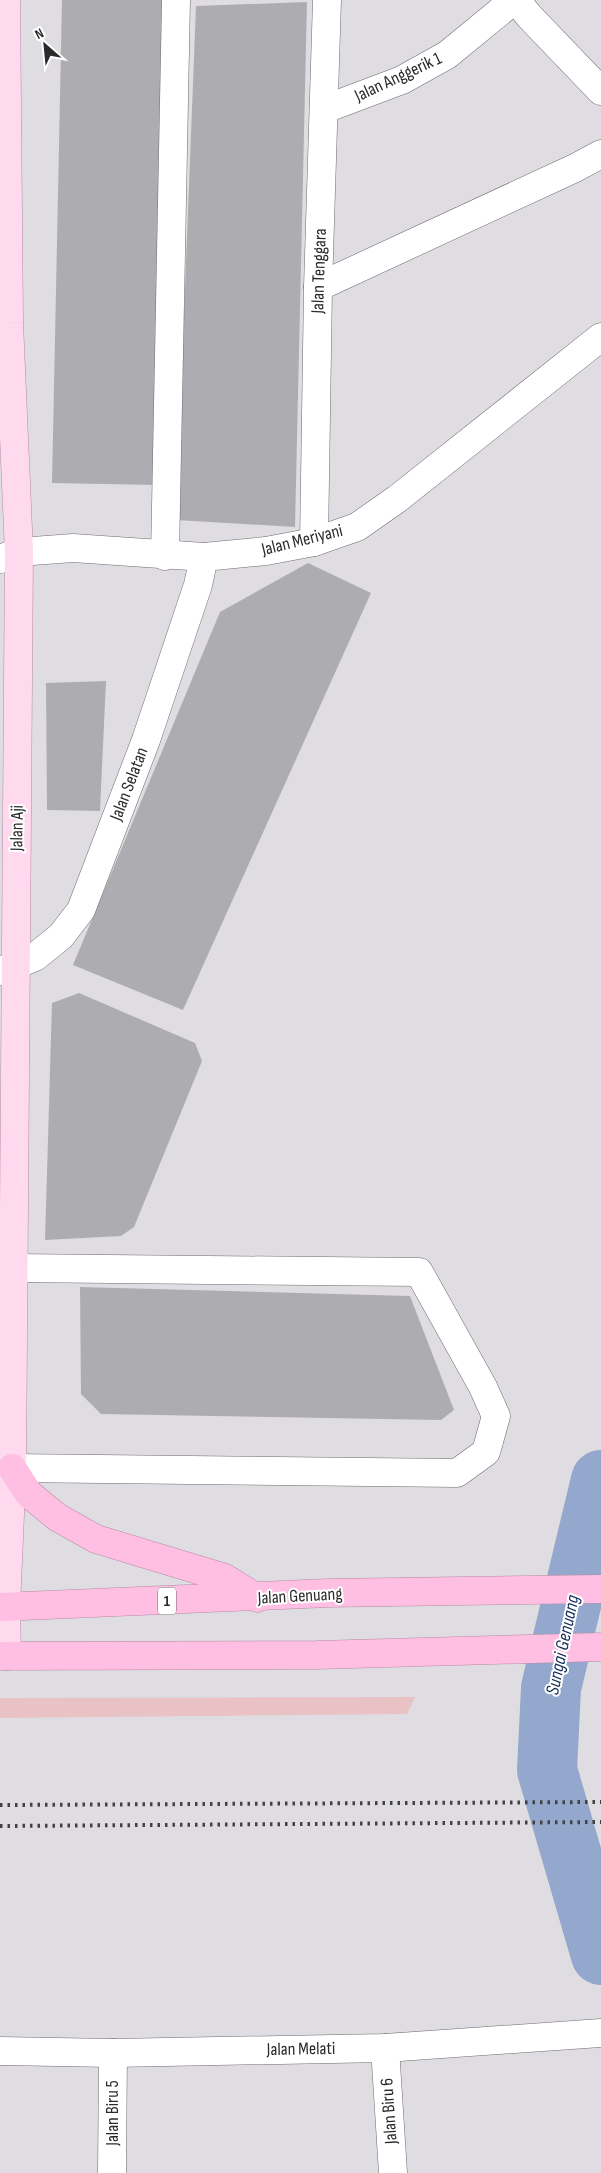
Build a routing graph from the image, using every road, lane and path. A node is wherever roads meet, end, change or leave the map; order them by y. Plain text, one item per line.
1 (6, 0) edge
2 (176, 0) edge
3 (327, 0) edge
4 (515, 0) edge
5 (601, 91) edge
6 (325, 109) junction
7 (601, 154) edge
8 (318, 287) junction
9 (4, 323) edge
10 (601, 337) edge
11 (314, 542) junction
12 (10, 556) edge
13 (165, 556) junction
14 (204, 557) junction
15 (8, 969) edge
16 (13, 1268) junction
17 (12, 1468) junction
18 (601, 1589) edge
19 (257, 1598) junction
20 (3, 1607) edge
21 (601, 1647) edge
22 (4, 1656) edge
23 (601, 2033) edge
24 (385, 2048) junction
25 (0, 2050) edge
26 (113, 2053) junction
27 (112, 2173) edge
28 (394, 2173) edge

1 - 9 main road, Jalan Aji
2 - 13 street
3 - 6 street, Jalan Tenggara
4 - 5 street
4 - 6 street, Jalan Anggerik 1
6 - 8 street, Jalan Tenggara
7 - 8 street
8 - 11 street, Jalan Tenggara
9 - 12 main road, Jalan Aji
10 - 11 street, Jalan Meriyani
11 - 14 street, Jalan Meriyani
12 - 13 street, Jalan Meriyani
12 - 15 main road, Jalan Aji
13 - 14 street, Jalan Meriyani
14 - 15 street, Jalan Selatan
15 - 16 main road, Jalan Aji
16 - 17 main road, Jalan Aji
16 - 17 street
17 - 19 highway
17 - 20 main road, Jalan Aji
18 - 19 highway, Jalan Genuang / 1
19 - 20 highway, Jalan Genuang / 1
20 - 22 main road, Jalan Aji
21 - 22 highway
23 - 24 street, Jalan Melati
24 - 26 street, Jalan Melati
24 - 28 street, Jalan Biru 6
25 - 26 street, Jalan Melati
26 - 27 street, Jalan Biru 5

